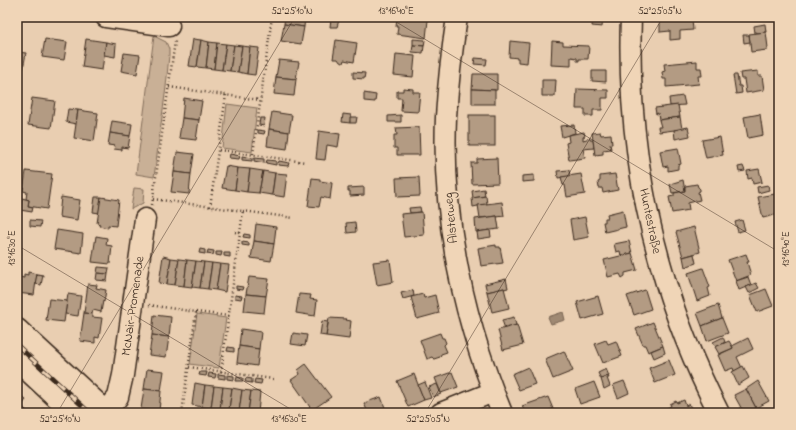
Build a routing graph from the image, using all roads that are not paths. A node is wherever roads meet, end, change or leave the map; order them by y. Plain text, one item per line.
1 (106, 17) edge
2 (457, 17) edge
3 (631, 17) edge
4 (173, 30) road end
5 (145, 219) road end
6 (17, 330) edge
7 (17, 361) edge
8 (493, 392) junction
9 (73, 413) edge
10 (106, 413) edge
11 (440, 413) edge
12 (502, 413) edge
13 (719, 413) edge

1 - 4 street
2 - 8 street, Alsterweg
3 - 13 street, Huntestraße
5 - 10 street, McNair-Promenade
6 - 10 main road
7 - 9 street
8 - 11 street
8 - 12 street, Alsterweg

